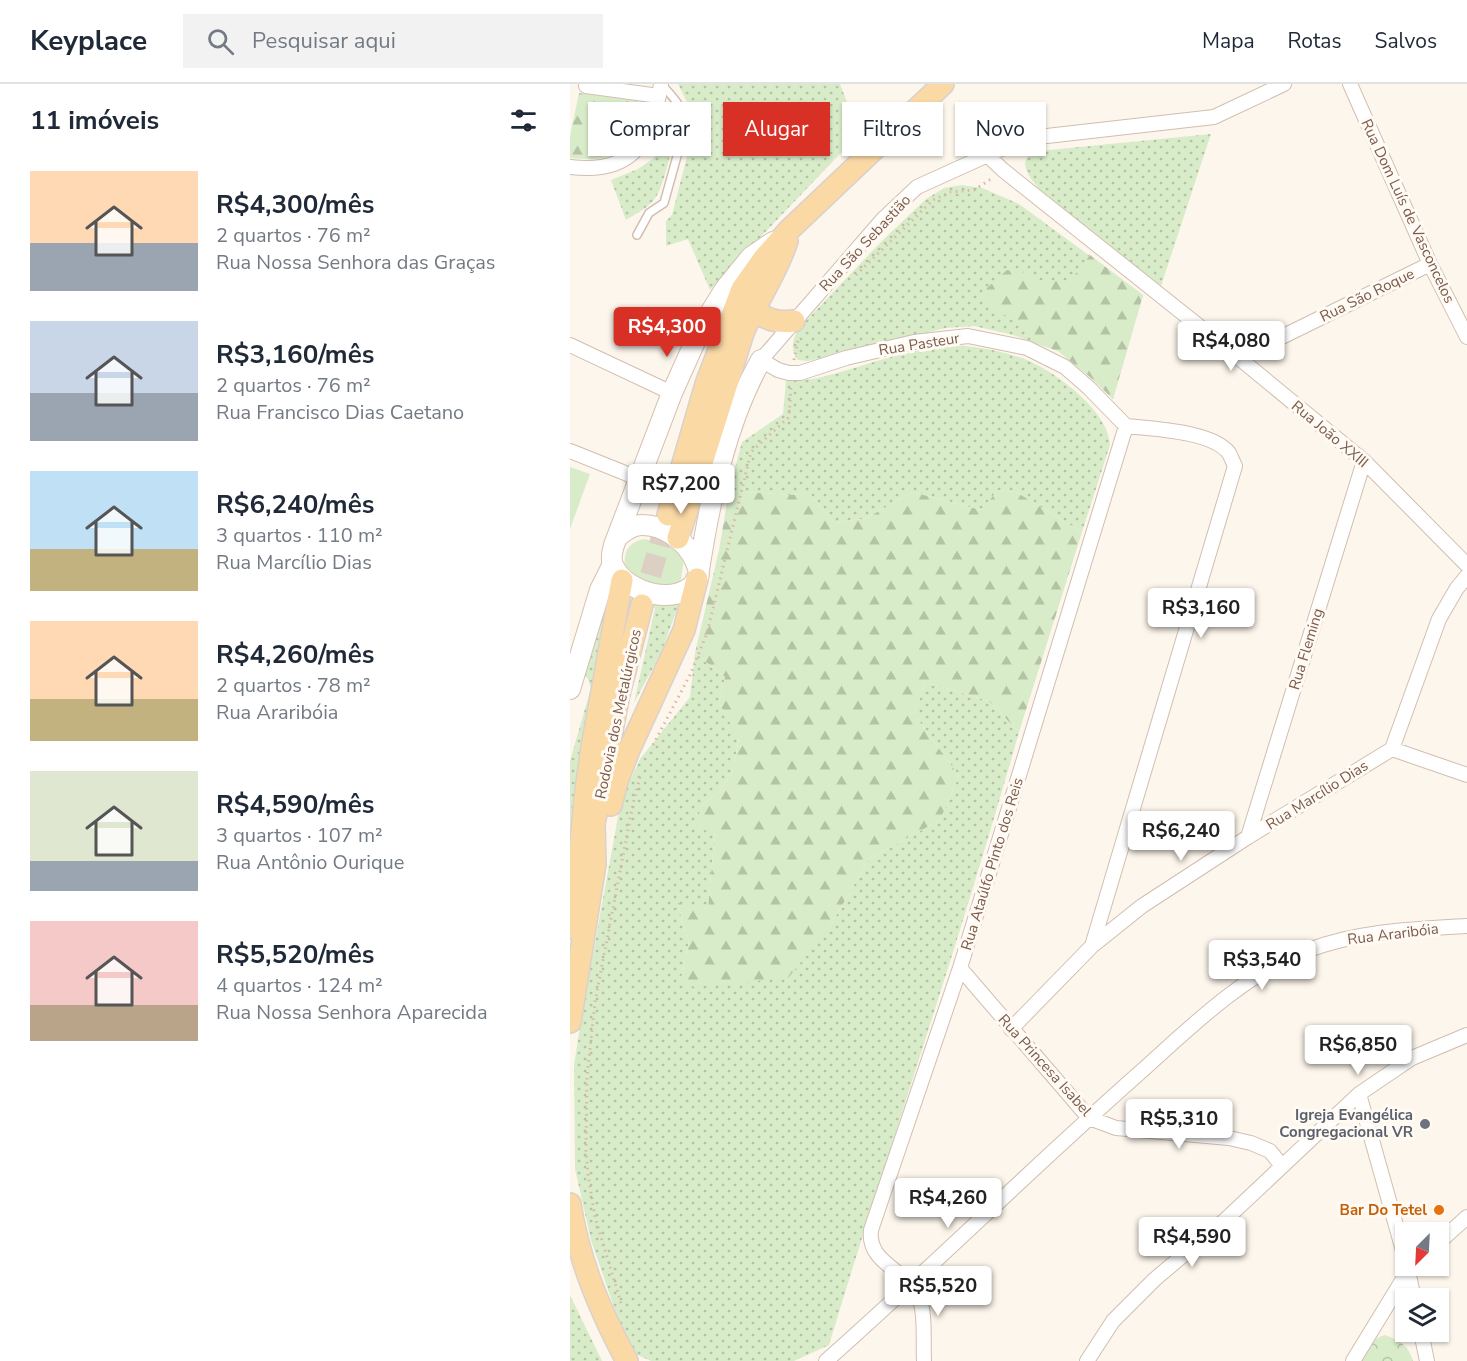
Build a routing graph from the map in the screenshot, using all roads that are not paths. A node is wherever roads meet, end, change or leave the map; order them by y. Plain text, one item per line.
1 (943, 84) edge
2 (1284, 84) edge
3 (1350, 84) edge
4 (586, 87) dead end
5 (660, 90) edge
6 (1046, 136) edge
7 (985, 156) edge
8 (988, 156) edge
9 (570, 167) edge
10 (789, 230) junction
11 (638, 235) dead end
12 (1430, 264) junction
13 (753, 309) junction
14 (797, 328) junction
15 (1467, 338) edge
16 (570, 345) edge
17 (1239, 358) junction
18 (761, 360) junction
19 (672, 393) junction
20 (1126, 426) junction
21 (570, 451) edge
22 (1364, 461) junction
23 (640, 479) junction
24 (708, 512) junction
25 (668, 515) tunnel mouth
26 (617, 537) junction
27 (681, 540) junction
28 (1467, 565) edge
29 (617, 573) junction
30 (698, 575) junction
31 (1467, 576) edge
32 (642, 605) tunnel mouth
33 (570, 689) edge
34 (1392, 749) junction
35 (1467, 775) edge
36 (1248, 837) junction
37 (587, 863) junction
38 (572, 892) edge
39 (1467, 926) edge
40 (570, 935) edge
41 (1092, 946) junction
42 (960, 968) junction
43 (570, 1022) edge
44 (1011, 1029) junction
45 (1467, 1035) edge
46 (1359, 1094) junction
47 (1089, 1118) junction
48 (1282, 1166) junction
49 (570, 1204) edge
50 (1467, 1217) edge
51 (1395, 1222) edge
52 (1449, 1233) edge
53 (570, 1257) edge
54 (1402, 1276) edge
55 (911, 1286) junction
56 (1423, 1342) edge
57 (615, 1361) edge
58 (627, 1361) edge
59 (826, 1361) edge
60 (924, 1361) edge
61 (1087, 1361) edge
62 (1353, 1361) edge
63 (1427, 1361) edge

1 - 10 main road
2 - 6 street, Rua São Sebastião
3 - 12 street, Rua Dom Luís de Vasconcelos
4 - 5 street
5 - 9 street
5 - 11 lane
7 - 14 street, Rua São Sebastião
8 - 17 street, Rua João XXIII
10 - 13 main road
10 - 19 street
10 - 25 main road
12 - 15 street, Rua Dom Luís de Vasconcelos
12 - 17 street, Rua São Roque
13 - 14 main road
13 - 27 main road
14 - 18 street, Rua São Sebastião
16 - 19 street
17 - 22 street, Rua João XXIII
18 - 20 street, Rua Pasteur
18 - 24 street, Rua São Sebastião
19 - 23 street
20 - 41 street
20 - 42 street, Rua Ataúlfo Pinto dos Reis
21 - 23 street
22 - 28 street, Rua João XXIII
22 - 36 street, Rua Fleming
23 - 26 street
24 - 27 street, Rua São Sebastião
24 - 30 street, Rua São Sebastião
26 - 27 street
26 - 29 street
27 - 30 street
29 - 30 street
29 - 33 street
29 - 37 main road
30 - 37 main road
31 - 34 street
32 - 37 main road, Rodovia dos Metalúrgicos
34 - 35 street
34 - 36 street, Rua Marcílio Dias
36 - 41 street, Rua Marcílio Dias
37 - 38 main road, Rodovia dos Metalúrgicos
37 - 43 main road, Rodovia dos Metalúrgicos
38 - 40 main road, Rodovia dos Metalúrgicos
39 - 47 street, Rua Araribóia
41 - 44 street, Rua Marcílio Dias
42 - 44 street, Rua Princesa Isabel
42 - 55 street, Rua Ataúlfo Pinto dos Reis
44 - 47 street, Rua Princesa Isabel
45 - 46 street
46 - 48 street
46 - 51 street
47 - 48 street, Rua Princesa Isabel
47 - 55 street, Rua Araribóia
48 - 61 street
49 - 58 main road
50 - 52 street
53 - 57 main road
54 - 62 street
55 - 59 street, Rua Araribóia
55 - 60 street
56 - 63 street

